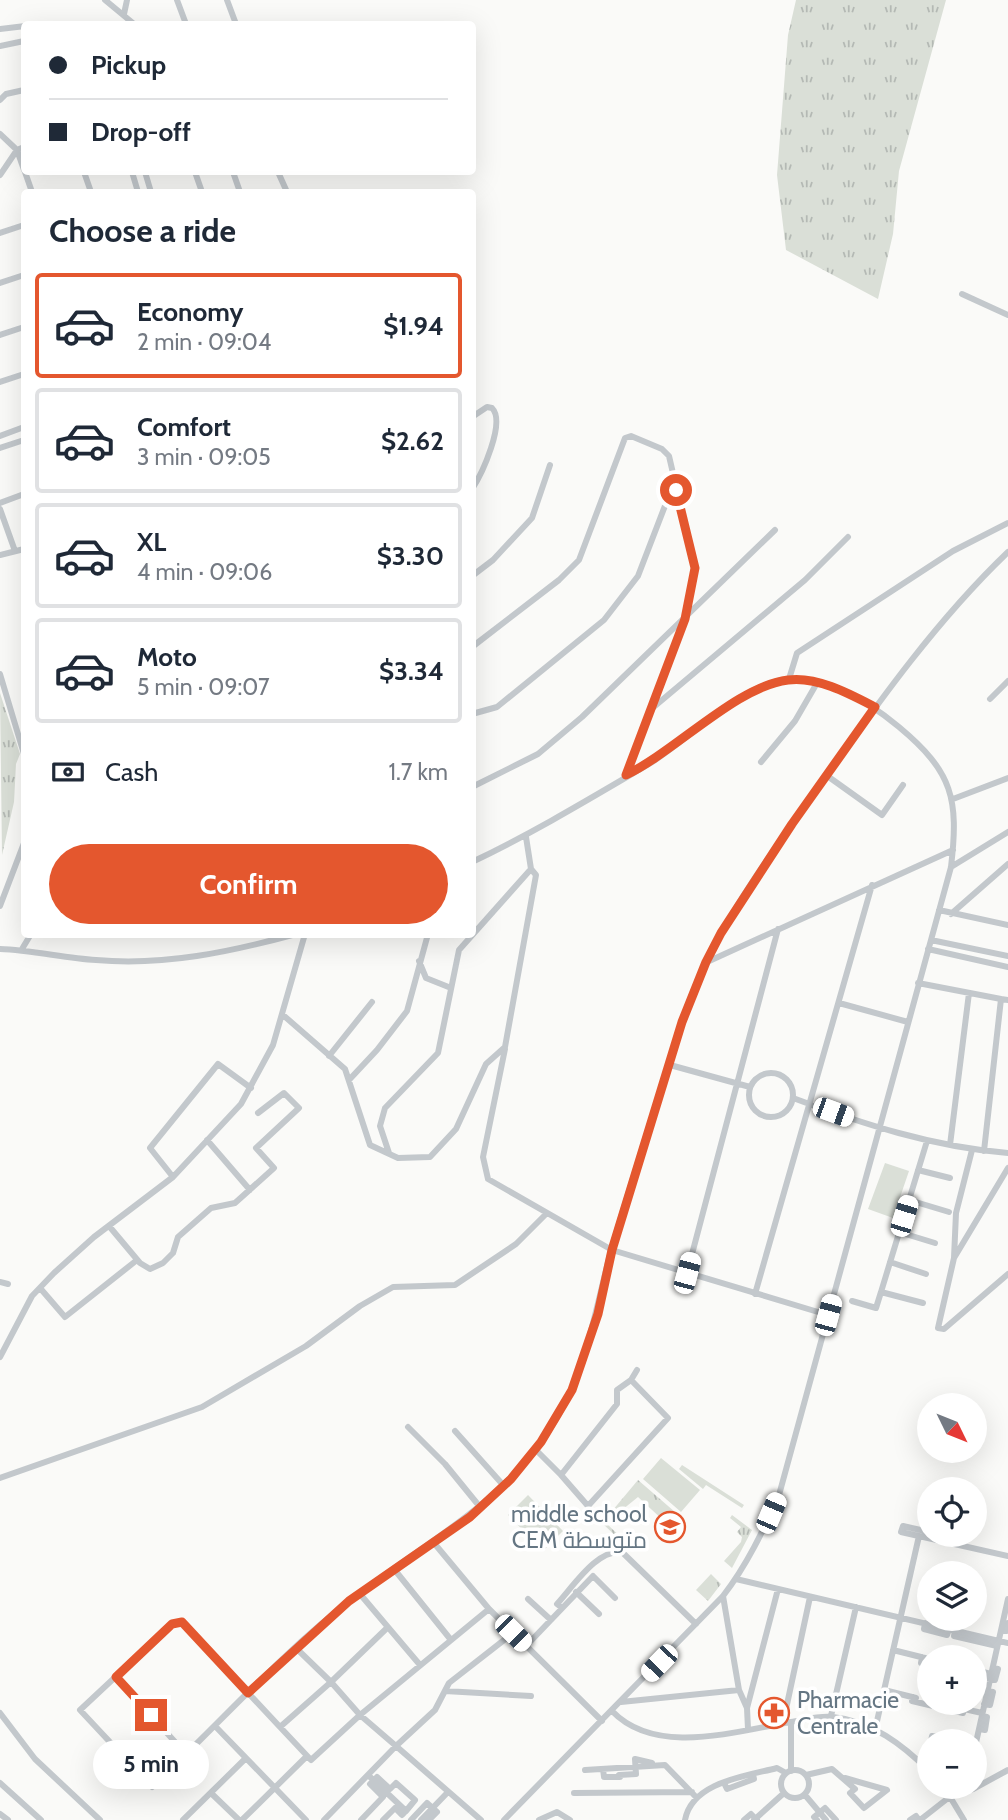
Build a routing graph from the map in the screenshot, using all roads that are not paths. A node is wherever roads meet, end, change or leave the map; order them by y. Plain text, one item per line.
1 (105, 0) edge
2 (127, 0) edge
3 (177, 0) edge
4 (227, 0) edge
5 (124, 14) junction
6 (131, 21) edge
7 (185, 21) edge
8 (235, 21) edge
9 (21, 26) edge
10 (0, 29) edge
11 (21, 42) edge
12 (0, 46) edge
13 (21, 90) edge
14 (0, 100) edge
15 (0, 134) edge
16 (21, 148) edge
17 (0, 175) edge
18 (21, 226) edge
19 (0, 233) edge
20 (21, 276) edge
21 (0, 284) edge
22 (962, 294) dead end
23 (1008, 315) edge
24 (21, 328) edge
25 (0, 335) edge
26 (21, 375) edge
27 (0, 382) edge
28 (476, 414) edge
29 (21, 428) edge
30 (0, 436) edge
31 (21, 441) edge
32 (0, 448) edge
33 (550, 465) dead end
34 (476, 483) edge
35 (676, 490) junction
36 (21, 496) edge
37 (0, 503) edge
38 (0, 509) edge
39 (1008, 523) edge
40 (775, 530) dead end
41 (848, 537) dead end
42 (21, 550) edge
43 (15, 551) junction
44 (1008, 552) edge
45 (0, 555) edge
46 (476, 573) edge
47 (685, 619) junction
48 (476, 644) edge
49 (0, 674) edge
50 (789, 679) junction
51 (1008, 681) edge
52 (817, 683) junction
53 (990, 699) dead end
54 (875, 707) junction
55 (649, 711) junction
56 (476, 715) edge
57 (21, 734) edge
58 (761, 762) dead end
59 (626, 775) junction
60 (826, 775) junction
61 (1008, 779) edge
62 (476, 784) edge
63 (903, 785) dead end
64 (953, 799) junction
65 (1008, 832) edge
66 (526, 837) junction
67 (953, 850) junction
68 (21, 851) edge
69 (476, 860) edge
70 (1008, 864) edge
71 (951, 867) junction
72 (531, 869) junction
73 (872, 885) junction
74 (0, 906) edge
75 (939, 910) junction
76 (951, 914) junction
77 (1008, 925) edge
78 (778, 929) junction
79 (476, 931) edge
80 (29, 938) edge
81 (282, 938) edge
82 (304, 938) edge
83 (427, 938) edge
84 (470, 938) edge
85 (931, 940) junction
86 (0, 949) edge
87 (22, 949) junction
88 (928, 949) junction
89 (1008, 956) edge
90 (419, 959) junction
91 (706, 962) junction
92 (1008, 967) edge
93 (918, 983) junction
94 (451, 988) junction
95 (969, 993) junction
96 (1005, 1000) edge
97 (372, 1002) dead end
98 (839, 1003) junction
99 (283, 1015) junction
100 (908, 1023) junction
101 (505, 1047) junction
102 (329, 1056) junction
103 (670, 1065) junction
104 (349, 1080) junction
105 (738, 1084) junction
106 (750, 1087) junction
107 (251, 1088) junction
108 (793, 1098) junction
109 (811, 1104) junction
110 (258, 1114) dead end
111 (879, 1129) junction
112 (207, 1140) junction
113 (927, 1140) junction
114 (950, 1145) junction
115 (972, 1150) junction
116 (984, 1151) junction
117 (1008, 1153) edge
118 (389, 1154) junction
119 (1008, 1168) edge
120 (918, 1170) junction
121 (173, 1177) junction
122 (950, 1178) dead end
123 (250, 1190) junction
124 (909, 1200) junction
125 (949, 1212) dead end
126 (547, 1213) junction
127 (109, 1226) junction
128 (899, 1232) junction
129 (935, 1243) dead end
130 (612, 1250) junction
131 (954, 1258) junction
132 (137, 1260) junction
133 (890, 1262) junction
134 (687, 1273) junction
135 (926, 1274) dead end
136 (1008, 1274) edge
137 (40, 1288) junction
138 (881, 1292) junction
139 (755, 1294) junction
140 (852, 1301) dead end
141 (923, 1303) dead end
142 (828, 1315) junction
143 (0, 1357) edge
144 (637, 1370) dead end
145 (631, 1380) junction
146 (408, 1427) dead end
147 (455, 1431) dead end
148 (536, 1450) junction
149 (561, 1475) junction
150 (0, 1478) edge
151 (504, 1486) junction
152 (480, 1507) junction
153 (434, 1543) junction
154 (1008, 1556) edge
155 (394, 1569) junction
156 (736, 1579) junction
157 (778, 1589) junction
158 (574, 1591) junction
159 (360, 1594) junction
160 (723, 1596) junction
161 (810, 1597) junction
162 (615, 1598) dead end
163 (528, 1599) dead end
164 (1008, 1600) edge
165 (856, 1607) junction
166 (489, 1609) junction
167 (1007, 1610) edge
168 (599, 1614) dead end
169 (900, 1617) junction
170 (551, 1620) junction
171 (1007, 1621) edge
172 (696, 1624) junction
173 (387, 1628) junction
174 (513, 1633) junction
175 (451, 1640) junction
176 (1008, 1643) edge
177 (526, 1646) junction
178 (997, 1648) junction
179 (297, 1649) junction
180 (893, 1650) junction
181 (917, 1656) edge
182 (420, 1665) junction
183 (987, 1673) edge
184 (987, 1674) edge
185 (991, 1674) junction
186 (116, 1677) junction
187 (331, 1682) junction
188 (739, 1690) junction
189 (884, 1690) junction
190 (445, 1691) junction
191 (987, 1691) edge
192 (987, 1691) edge
193 (248, 1693) junction
194 (531, 1696) dead end
195 (913, 1697) junction
196 (917, 1698) edge
197 (621, 1702) junction
198 (917, 1702) edge
199 (987, 1704) edge
200 (747, 1708) junction
201 (612, 1711) junction
202 (0, 1713) edge
203 (360, 1715) junction
204 (831, 1716) junction
205 (602, 1721) junction
206 (791, 1722) junction
207 (783, 1723) junction
208 (215, 1726) junction
209 (280, 1727) junction
210 (748, 1729) junction
211 (875, 1730) junction
212 (396, 1746) junction
213 (186, 1754) junction
214 (307, 1756) junction
215 (245, 1759) junction
216 (917, 1759) edge
217 (585, 1770) dead end
218 (1008, 1770) edge
219 (789, 1772) junction
220 (806, 1775) junction
221 (370, 1778) junction
222 (845, 1778) junction
223 (987, 1781) edge
224 (0, 1783) edge
225 (275, 1789) junction
226 (448, 1792) junction
227 (574, 1793) dead end
228 (784, 1793) junction
229 (212, 1794) junction
230 (694, 1795) junction
231 (804, 1795) junction
232 (947, 1799) edge
233 (958, 1799) edge
234 (432, 1808) junction
235 (405, 1811) junction
236 (0, 1814) edge
237 (818, 1816) edge
238 (477, 1819) edge
239 (683, 1819) edge
240 (756, 1819) edge
241 (8, 1820) edge
242 (41, 1820) edge
243 (100, 1820) edge
244 (183, 1820) edge
245 (241, 1820) edge
246 (306, 1820) edge
247 (324, 1820) edge
248 (361, 1820) edge
249 (383, 1820) edge
250 (411, 1820) edge
251 (421, 1820) edge
252 (429, 1820) edge
253 (504, 1820) edge
254 (539, 1820) edge
255 (570, 1820) edge
256 (744, 1820) edge
257 (826, 1820) edge
258 (836, 1820) edge
259 (910, 1820) edge
260 (920, 1820) edge
261 (964, 1820) edge

1 - 5 street
2 - 5 street
3 - 7 street
4 - 8 street
5 - 6 street
9 - 10 street
11 - 12 street
13 - 14 street
15 - 16 street
16 - 17 street
18 - 19 street
20 - 21 street
22 - 23 street
24 - 25 street
26 - 27 street
28 - 34 street
29 - 30 street
31 - 32 street
33 - 46 street
35 - 47 street
35 - 48 street
35 - 56 street
36 - 37 street
38 - 43 street
39 - 50 street
40 - 47 street
41 - 55 street
42 - 43 street
43 - 45 street
44 - 54 street
47 - 55 street
47 - 62 street
49 - 57 street
50 - 52 street
50 - 59 street
51 - 53 street
52 - 54 street
52 - 58 street
54 - 60 street
54 - 64 street
55 - 59 street
59 - 66 street
60 - 63 street
60 - 91 street
61 - 64 street
64 - 67 street
65 - 71 street
66 - 69 street
66 - 72 street
67 - 71 street
67 - 73 street
68 - 74 street
70 - 76 street
71 - 75 street
72 - 79 street
72 - 101 street
73 - 78 street
73 - 98 street
75 - 76 street
75 - 85 street
76 - 77 street
78 - 91 street
78 - 105 street
80 - 87 street
81 - 87 street
82 - 99 street
83 - 90 street
84 - 94 street
85 - 88 street
85 - 89 street
86 - 87 street
88 - 92 street
88 - 93 street
90 - 94 street
90 - 104 street
91 - 103 street
93 - 95 street
93 - 100 street
94 - 118 street
95 - 96 street
95 - 114 street
96 - 116 street
97 - 102 street
98 - 100 street
98 - 109 street
99 - 102 street
99 - 107 street
100 - 111 street
101 - 118 street
101 - 126 street
102 - 104 street
103 - 105 street
103 - 130 street
104 - 118 street
105 - 106 street
105 - 134 street
106 - 108 street
106 - 108 street
107 - 112 street
107 - 121 street
108 - 109 street
109 - 111 street
109 - 139 street
110 - 123 street
111 - 113 street
111 - 142 street
112 - 121 street
112 - 123 street
113 - 114 street
113 - 120 street
114 - 115 street
115 - 116 street
115 - 131 street
116 - 117 street
119 - 131 street
120 - 122 street
120 - 124 street
121 - 127 street
123 - 132 street
124 - 125 street
124 - 128 street
126 - 130 street
126 - 150 street
127 - 132 street
127 - 137 street
128 - 129 street
128 - 133 street
130 - 134 street
130 - 148 street
131 - 136 street
132 - 137 street
133 - 135 street
133 - 138 street
134 - 139 street
137 - 143 street
138 - 140 street
138 - 141 street
139 - 142 street
142 - 156 street
144 - 145 street
145 - 149 street
145 - 149 street
146 - 152 street
147 - 151 street
148 - 149 street
148 - 151 street
151 - 152 street
152 - 153 street
153 - 155 street
153 - 166 street
154 - 169 street
155 - 159 street
155 - 175 street
156 - 157 street
156 - 160 street
157 - 161 street
157 - 200 street
158 - 162 street
158 - 168 street
158 - 170 street
158 - 172 street
159 - 173 street
159 - 179 street
160 - 172 street
160 - 188 street
161 - 165 street
161 - 207 street
163 - 170 street
164 - 167 street
165 - 169 street
165 - 204 street
166 - 174 street
166 - 175 street
167 - 171 street
169 - 178 street
169 - 180 street
170 - 177 street
171 - 178 street
172 - 197 street
173 - 182 street
173 - 187 street
174 - 177 street
174 - 190 street
175 - 182 street
176 - 178 street
177 - 205 street
178 - 185 street
179 - 187 street
179 - 193 street
180 - 181 street
180 - 189 street
182 - 203 street
183 - 185 street
184 - 185 street
185 - 191 street
186 - 193 street
186 - 213 street
186 - 213 street
187 - 203 street
187 - 209 street
188 - 197 street
188 - 200 street
189 - 195 street
189 - 211 street
190 - 194 street
190 - 212 street
192 - 199 street
193 - 208 street
193 - 209 street
195 - 196 street
195 - 198 street
197 - 201 street
200 - 210 street
201 - 205 street
201 - 210 street
202 - 243 street
203 - 212 street
203 - 214 street
204 - 206 street
204 - 211 street
205 - 253 street
206 - 207 street
206 - 219 street
207 - 210 street
208 - 213 street
208 - 215 street
209 - 214 street
211 - 216 street
212 - 221 street
212 - 226 street
214 - 225 street
215 - 225 street
215 - 229 street
217 - 230 street
218 - 223 street
219 - 220 street
219 - 228 street
219 - 230 street
220 - 222 street
220 - 231 street
221 - 235 street
221 - 235 street
221 - 247 street
221 - 248 street
222 - 222 street
224 - 242 street
225 - 245 street
225 - 246 street
226 - 234 street
226 - 238 street
227 - 230 street
228 - 231 street
228 - 240 street
229 - 244 street
229 - 245 street
230 - 239 street
231 - 237 street
232 - 260 street
233 - 261 street
234 - 250 street
234 - 251 street
234 - 252 street
235 - 249 street
236 - 241 street
237 - 257 street
237 - 258 street
240 - 256 street
254 - 255 street
259 - 260 street

